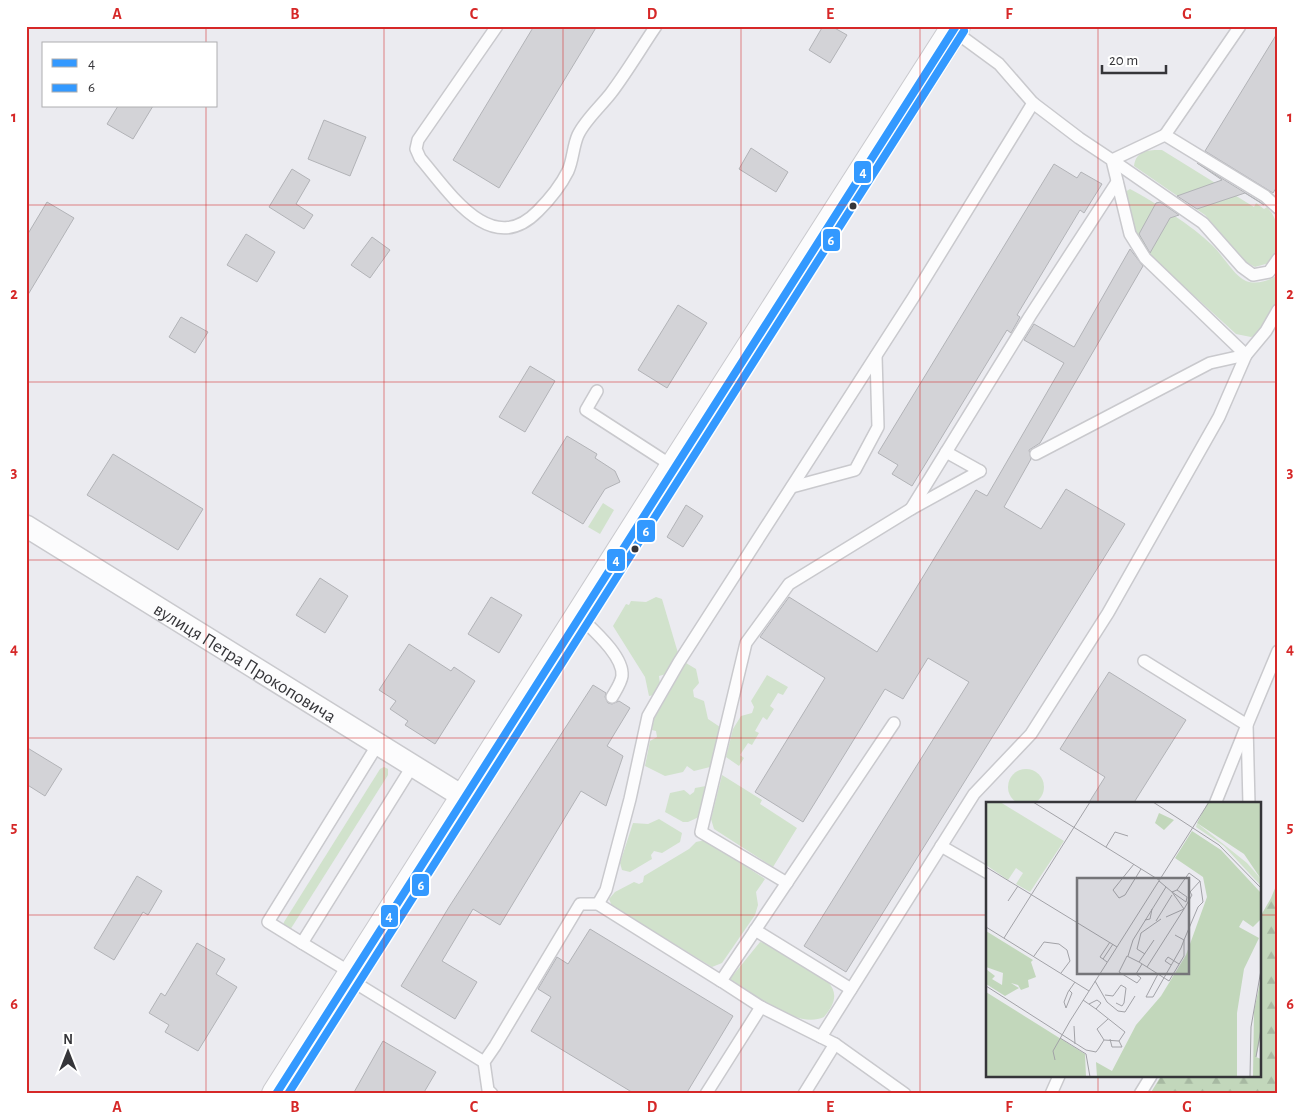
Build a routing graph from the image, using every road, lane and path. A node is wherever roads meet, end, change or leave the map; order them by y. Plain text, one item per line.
1 (497, 26) edge
2 (656, 26) edge
3 (1240, 26) edge
4 (955, 28) edge
5 (1034, 103) junction
6 (1166, 135) junction
7 (1112, 160) junction
8 (1117, 182) junction
9 (1278, 208) edge
10 (1278, 259) edge
11 (1278, 310) edge
12 (1246, 355) junction
13 (876, 356) junction
14 (597, 391) dead end
15 (946, 452) junction
16 (1036, 454) dead end
17 (674, 467) junction
18 (792, 487) junction
19 (911, 509) junction
20 (26, 526) edge
21 (579, 616) junction
22 (1278, 651) edge
23 (1144, 661) dead end
24 (612, 697) dead end
25 (894, 723) dead end
26 (1247, 724) junction
27 (378, 744) junction
28 (413, 765) junction
29 (465, 798) junction
30 (1216, 802) edge
31 (1249, 802) edge
32 (941, 846) junction
33 (986, 872) edge
34 (787, 883) junction
35 (598, 904) junction
36 (755, 930) junction
37 (302, 942) junction
38 (351, 976) junction
39 (721, 981) junction
40 (850, 989) junction
41 (761, 1007) junction
42 (821, 1037) junction
43 (835, 1044) junction
44 (484, 1062) junction
45 (1058, 1078) edge
46 (1150, 1078) edge
47 (488, 1092) edge
48 (276, 1094) edge
49 (706, 1094) edge
50 (804, 1094) edge
51 (905, 1094) edge
52 (1051, 1094) edge
53 (1140, 1094) edge

1 - 2 lane
3 - 6 lane
4 - 5 lane
4 - 17 street
5 - 7 lane
5 - 13 lane
6 - 7 lane
6 - 9 lane
7 - 8 lane
7 - 10 lane
8 - 12 lane
8 - 15 lane
11 - 12 lane
12 - 16 lane
12 - 32 lane
13 - 18 lane
13 - 18 lane
14 - 17 lane
15 - 19 lane
15 - 19 lane
17 - 21 street
18 - 35 lane
19 - 34 lane
20 - 27 street, вулиця Петра Прокоповича
21 - 24 lane
21 - 29 street
22 - 26 lane
23 - 26 lane
25 - 34 lane
26 - 30 lane
26 - 31 lane
27 - 28 street, вулиця Петра Прокоповича
27 - 37 lane
28 - 29 street, вулиця Петра Прокоповича
28 - 37 lane
29 - 38 street
32 - 33 lane
32 - 40 lane
34 - 36 lane
35 - 39 lane
35 - 44 lane
36 - 39 lane
36 - 40 lane
37 - 38 lane
38 - 44 lane
38 - 48 street
39 - 41 lane
40 - 42 lane
41 - 42 lane
41 - 49 lane
42 - 43 lane
43 - 50 lane
43 - 51 lane
44 - 47 lane
45 - 52 lane
46 - 53 lane

